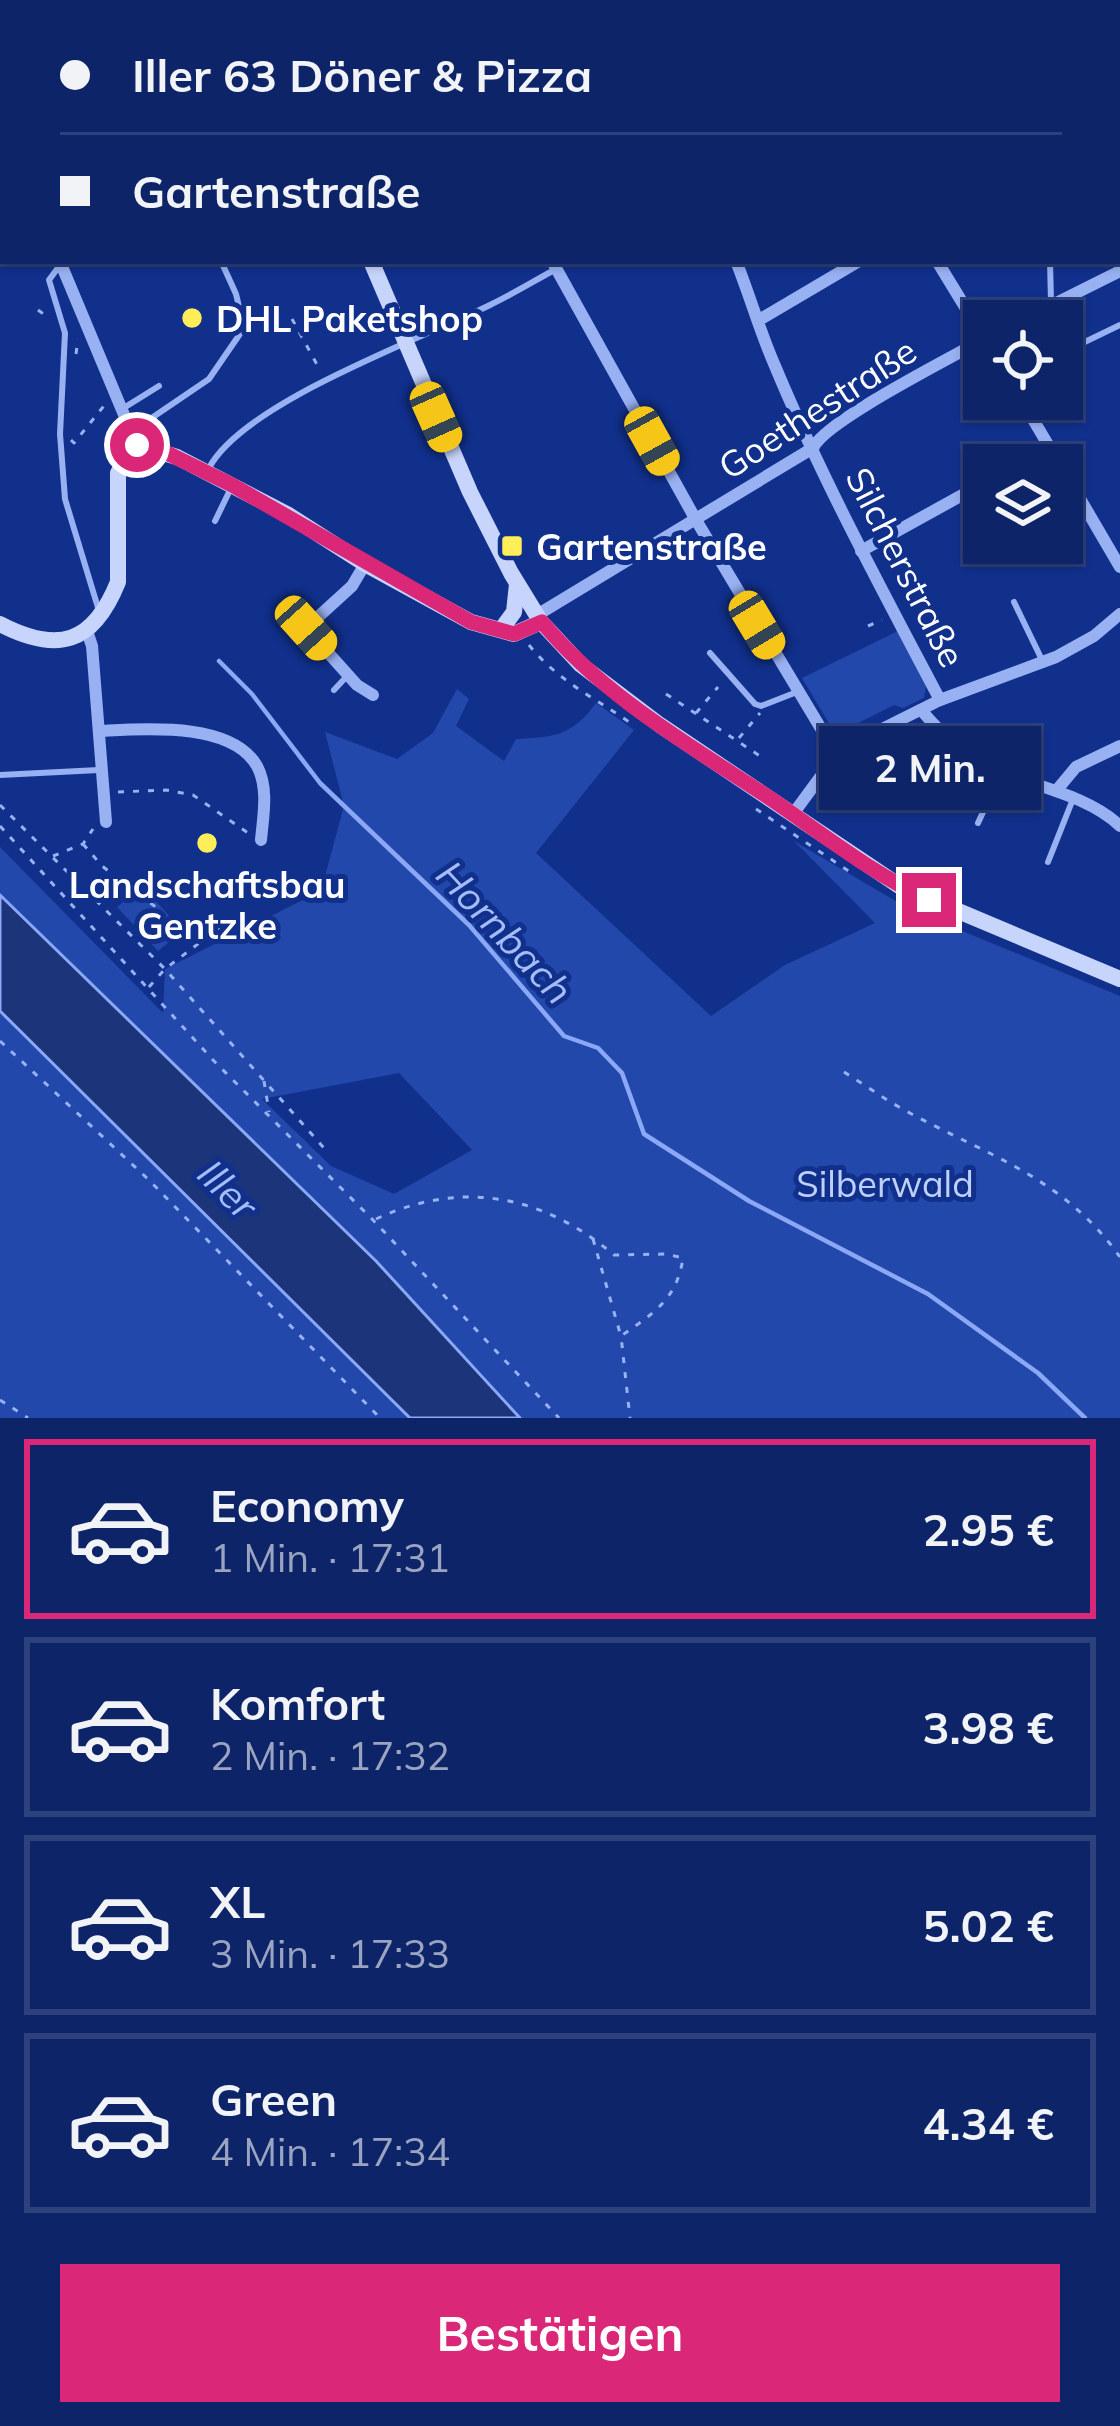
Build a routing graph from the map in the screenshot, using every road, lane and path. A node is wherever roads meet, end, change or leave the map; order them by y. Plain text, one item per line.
1 (59, 264) edge
2 (61, 264) edge
3 (222, 264) edge
4 (372, 264) edge
5 (737, 264) edge
6 (854, 264) edge
7 (939, 264) edge
8 (1050, 264) edge
9 (554, 265) edge
10 (1120, 271) edge
11 (1051, 300) edge
12 (1063, 300) edge
13 (963, 304) edge
14 (38, 310) dead end
15 (59, 315) junction
16 (292, 319) dead end
17 (759, 320) junction
18 (1120, 325) edge
19 (406, 343) junction
20 (1083, 343) edge
21 (963, 350) edge
22 (326, 381) junction
23 (159, 386) dead end
24 (115, 392) junction
25 (122, 409) junction
26 (131, 431) junction
27 (74, 443) dead end
28 (813, 448) junction
29 (140, 453) junction
30 (207, 472) junction
31 (232, 485) junction
32 (963, 495) edge
33 (1083, 504) edge
34 (696, 520) junction
35 (215, 521) dead end
36 (861, 551) junction
37 (365, 564) junction
38 (1120, 567) edge
39 (517, 583) junction
40 (1014, 602) dead end
41 (894, 614) junction
42 (1120, 614) edge
43 (100, 615) junction
44 (539, 618) junction
45 (0, 624) edge
46 (868, 626) dead end
47 (495, 627) junction
48 (87, 631) junction
49 (710, 652) dead end
50 (1042, 662) junction
51 (348, 675) junction
52 (718, 687) dead end
53 (334, 690) dead end
54 (797, 692) junction
55 (666, 694) dead end
56 (374, 695) dead end
57 (940, 700) junction
58 (761, 706) junction
59 (922, 711) junction
60 (695, 715) junction
61 (99, 731) junction
62 (944, 737) junction
63 (736, 740) junction
64 (1120, 746) edge
65 (838, 757) junction
66 (766, 760) dead end
67 (102, 770) junction
68 (1001, 772) junction
69 (0, 775) edge
70 (903, 789) dead end
71 (1055, 791) junction
72 (104, 793) junction
73 (1073, 799) junction
74 (0, 805) edge
75 (793, 814) junction
76 (106, 821) joint
77 (978, 823) dead end
78 (0, 826) edge
79 (1120, 826) edge
80 (261, 840) joint
81 (82, 844) junction
82 (51, 856) junction
83 (1048, 862) dead end
84 (227, 922) dead end
85 (166, 940) dead end
86 (165, 969) junction
87 (1113, 976) edge
88 (148, 988) junction
89 (0, 1041) edge
90 (844, 1072) dead end
91 (263, 1079) junction
92 (269, 1112) junction
93 (324, 1148) dead end
94 (374, 1220) junction
95 (593, 1237) junction
96 (1120, 1257) edge
97 (621, 1337) junction
98 (0, 1400) edge
99 (28, 1418) edge
100 (380, 1418) edge
101 (559, 1418) edge
102 (630, 1418) edge

1 - 15 lane
2 - 24 street
3 - 26 lane
4 - 19 main road
5 - 17 street, Silcherstraße
6 - 17 street
7 - 13 street
8 - 11 lane
9 - 19 lane
9 - 34 street
10 - 12 street
14 - 15 path
15 - 43 lane
16 - 22 path
17 - 28 street, Silcherstraße
18 - 20 lane
19 - 22 lane
19 - 39 main road
21 - 28 street, Goethestraße
22 - 30 lane
23 - 25 lane
24 - 25 street
24 - 27 path
25 - 26 street
26 - 29 street
28 - 34 street, Goethestraße
28 - 36 street, Silcherstraße
29 - 30 main road
29 - 43 main road
30 - 31 main road
31 - 35 lane
31 - 37 main road
32 - 36 street
33 - 38 street
34 - 44 street, Goethestraße
34 - 54 street
36 - 41 street, Silcherstraße
37 - 47 main road
37 - 51 street
39 - 44 main road
39 - 47 main road
40 - 50 lane
41 - 46 path
41 - 57 street, Silcherstraße
42 - 50 street
43 - 48 main road
44 - 47 main road
44 - 75 main road
45 - 48 main road
48 - 61 street
49 - 58 lane
50 - 57 street
51 - 53 lane
51 - 56 street
52 - 60 path
54 - 58 lane
54 - 65 street
55 - 60 path
57 - 59 street
58 - 63 path
59 - 62 street
59 - 65 street
60 - 63 path
61 - 67 street
61 - 80 street
62 - 68 street
62 - 70 lane
63 - 66 path
64 - 71 street
65 - 75 street
67 - 69 lane
67 - 72 street
68 - 71 street
68 - 77 lane
71 - 73 street
72 - 76 street
72 - 80 path
73 - 79 street
73 - 83 lane
74 - 82 path
75 - 87 main road
76 - 81 path
78 - 88 path
81 - 82 path
81 - 85 path
82 - 86 path
84 - 86 path
86 - 88 path
86 - 91 path
88 - 92 path
89 - 100 path
90 - 96 path
91 - 92 path
91 - 93 path
92 - 94 path
94 - 95 path
94 - 101 path
95 - 97 path
95 - 97 path
97 - 102 path
98 - 99 path

